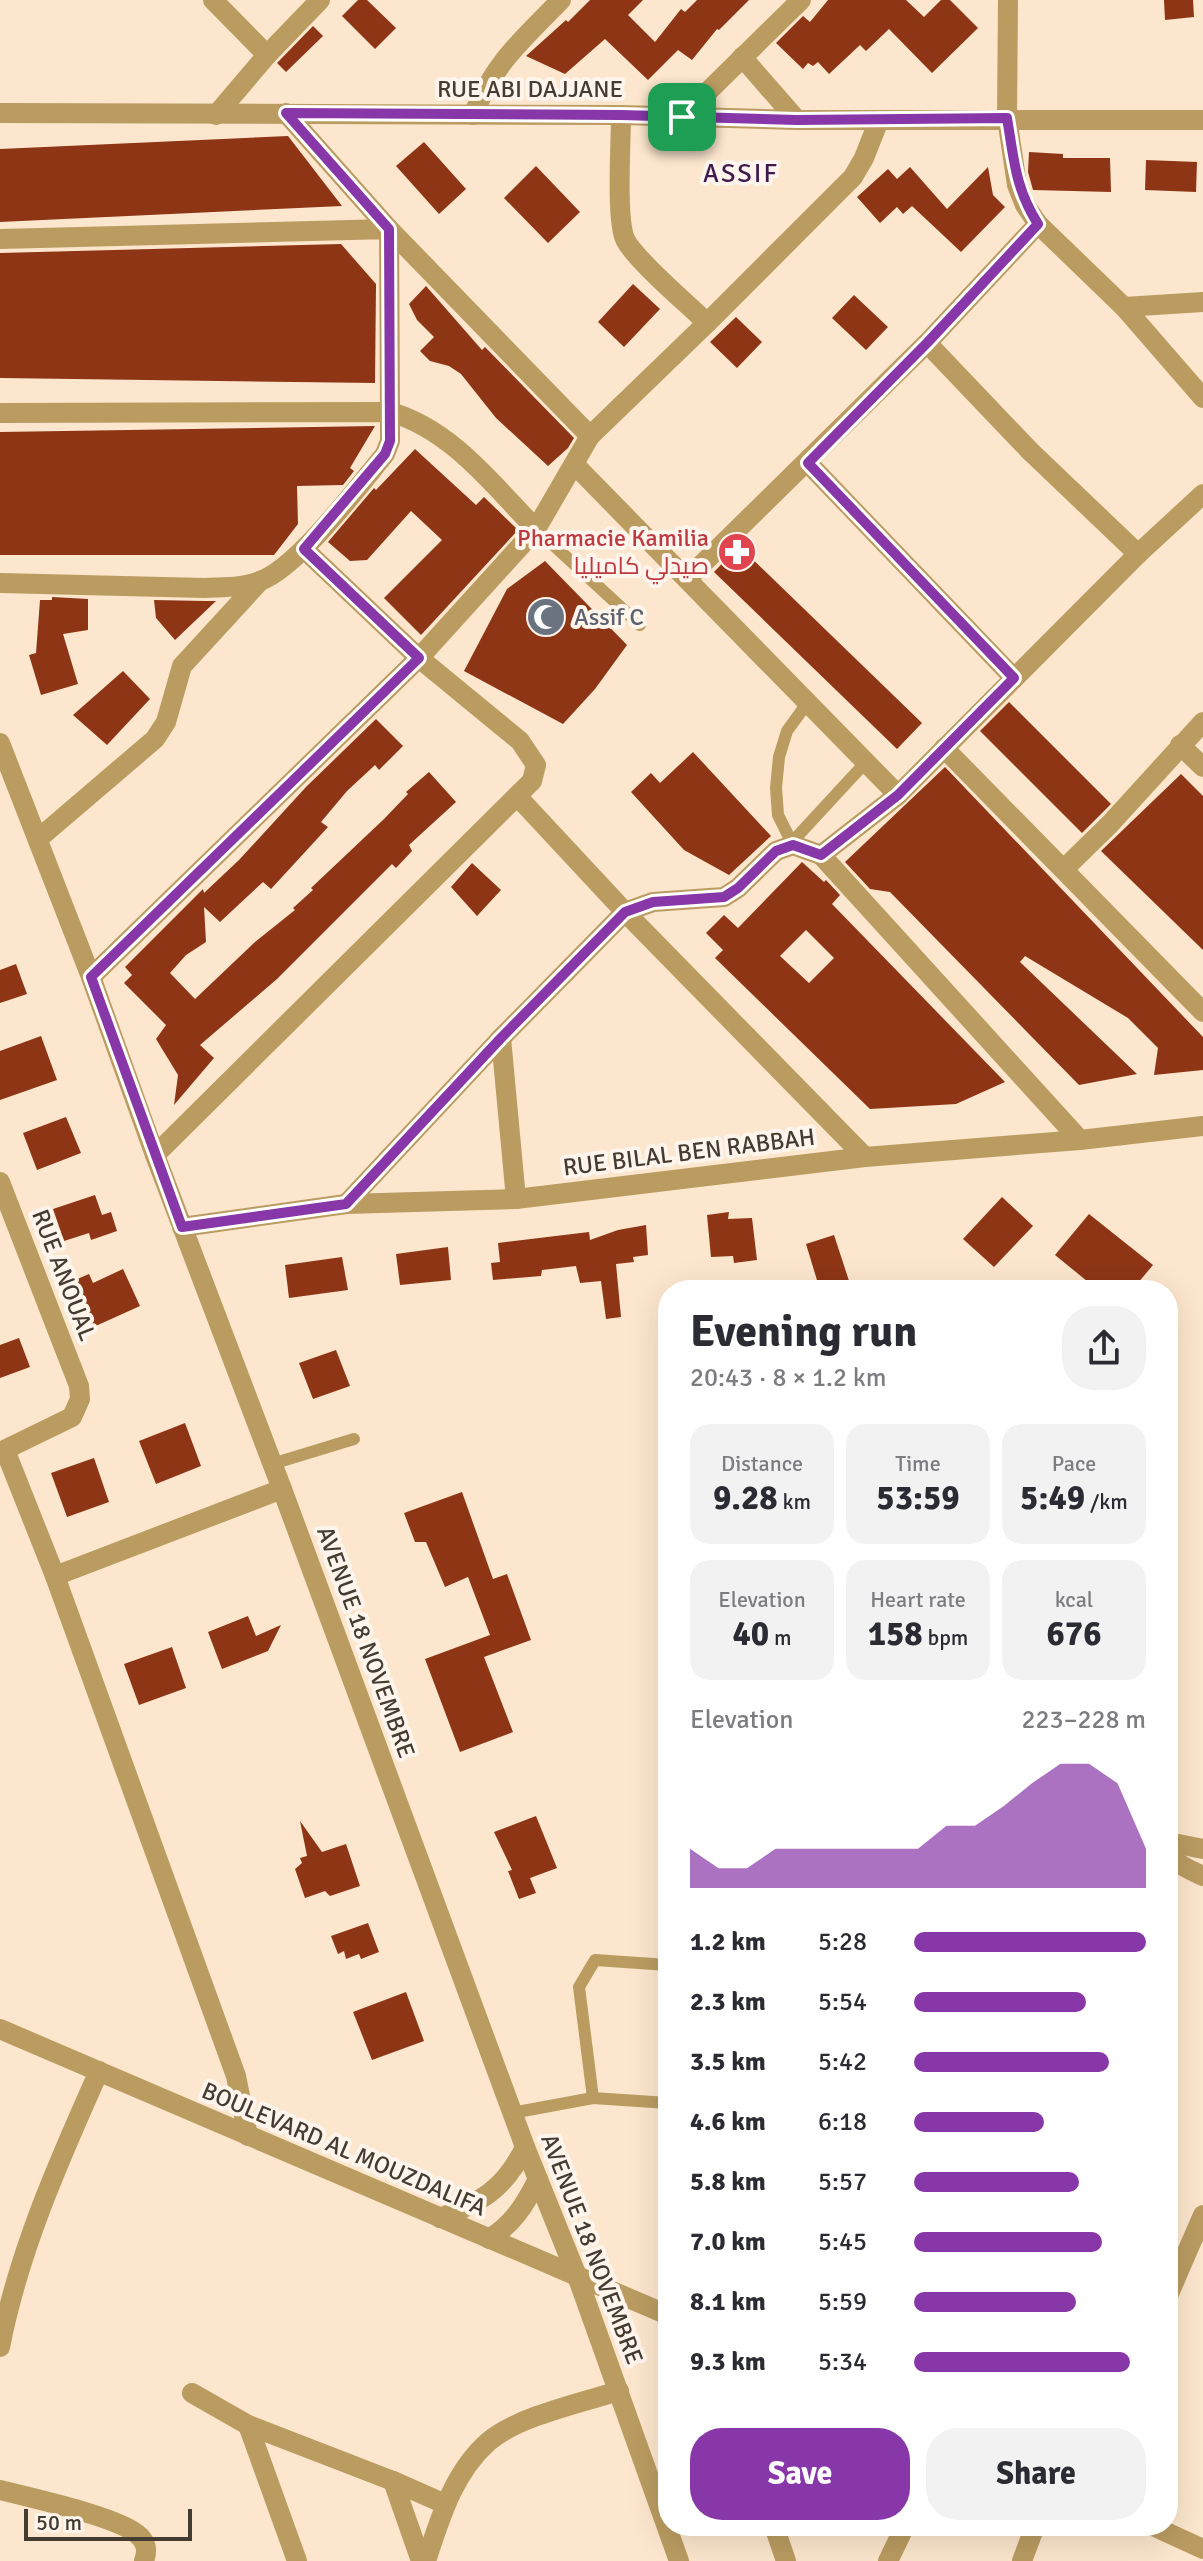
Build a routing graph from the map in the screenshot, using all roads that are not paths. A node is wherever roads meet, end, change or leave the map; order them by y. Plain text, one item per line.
1 (213, 0) edge
2 (320, 0) edge
3 (561, 0) edge
4 (801, 0) edge
5 (1008, 0) edge
6 (267, 55) junction
7 (742, 57) junction
8 (0, 113) edge
9 (286, 113) junction
10 (216, 115) junction
11 (473, 115) junction
12 (621, 115) junction
13 (682, 117) junction
14 (1007, 118) junction
15 (797, 120) junction
16 (879, 120) junction
17 (1203, 120) edge
18 (1038, 224) junction
19 (389, 229) junction
20 (0, 239) edge
21 (1203, 302) edge
22 (1124, 307) junction
23 (707, 323) junction
24 (927, 343) junction
25 (1203, 398) edge
26 (390, 412) junction
27 (0, 413) edge
28 (590, 436) junction
29 (808, 463) junction
30 (574, 464) junction
31 (1203, 494) edge
32 (536, 529) junction
33 (304, 549) junction
34 (1138, 554) junction
35 (688, 578) junction
36 (260, 581) junction
37 (0, 583) edge
38 (640, 625) dead end
39 (419, 658) junction
40 (1014, 678) junction
41 (808, 702) junction
42 (1203, 722) edge
43 (1180, 745) junction
44 (944, 748) junction
45 (2, 753) edge
46 (866, 762) junction
47 (1203, 767) edge
48 (898, 795) junction
49 (517, 796) junction
50 (38, 839) junction
51 (793, 843) junction
52 (821, 855) junction
53 (1064, 869) junction
54 (625, 912) junction
55 (91, 977) junction
56 (1203, 1012) edge
57 (501, 1038) junction
58 (1203, 1126) edge
59 (1080, 1140) junction
60 (155, 1155) junction
61 (865, 1157) junction
62 (0, 1182) edge
63 (516, 1199) junction
64 (346, 1204) junction
65 (182, 1227) junction
66 (354, 1439) dead end
67 (2, 1451) edge
68 (272, 1464) junction
69 (282, 1489) junction
70 (55, 1576) junction
71 (1178, 1844) edge
72 (1203, 1849) edge
73 (1178, 1862) edge
74 (1203, 1876) edge
75 (658, 1964) edge
76 (0, 2029) edge
77 (99, 2071) junction
78 (593, 2098) junction
79 (658, 2102) edge
80 (512, 2113) junction
81 (248, 2136) junction
82 (525, 2147) junction
83 (538, 2179) junction
84 (1203, 2215) edge
85 (440, 2218) junction
86 (489, 2239) junction
87 (1178, 2273) edge
88 (577, 2276) junction
89 (658, 2311) edge
90 (0, 2347) edge
91 (619, 2391) junction
92 (192, 2393) dead end
93 (248, 2425) junction
94 (393, 2481) junction
95 (0, 2490) edge
96 (658, 2502) edge
97 (445, 2504) junction
98 (670, 2536) edge
99 (777, 2536) edge
100 (900, 2536) edge
101 (1031, 2536) edge
102 (1175, 2536) edge
103 (1203, 2549) edge
104 (144, 2561) edge
105 (297, 2561) edge
106 (424, 2561) edge
107 (679, 2561) edge
108 (786, 2561) edge
109 (888, 2561) edge
110 (1022, 2561) edge

1 - 6 street
2 - 6 street
3 - 11 street
4 - 7 street
5 - 14 street
6 - 10 street
7 - 13 street
7 - 15 street
8 - 10 street, RUE ABI DAJJANE
9 - 10 street, RUE ABI DAJJANE
9 - 11 street, RUE ABI DAJJANE
9 - 19 street
11 - 12 street, RUE ABI DAJJANE
12 - 13 street, RUE ABI DAJJANE
12 - 23 street
13 - 15 street, RUE ABI DAJJANE
14 - 16 street, RUE ABI DAJJANE
14 - 17 street, RUE ABI DAJJANE
14 - 18 street
15 - 16 street, RUE ABI DAJJANE
16 - 23 street
18 - 22 street
18 - 24 street
19 - 20 street
19 - 26 street
19 - 28 street
21 - 22 street
22 - 25 street
23 - 28 street
24 - 29 street
24 - 34 street
26 - 27 street
26 - 32 street
26 - 33 street
28 - 30 street
29 - 35 street
29 - 40 street
30 - 32 street
30 - 35 street
31 - 34 street
32 - 38 lane
32 - 39 street
33 - 36 street
33 - 39 street
34 - 40 street
35 - 41 street
36 - 37 street
36 - 50 street
39 - 49 street
39 - 55 street
40 - 44 street
41 - 46 street
41 - 51 lane
42 - 43 street
43 - 47 street
43 - 53 street
44 - 48 street
44 - 53 street
45 - 50 street, AVENUE 18 NOVEMBRE
46 - 48 street
46 - 51 lane
48 - 52 street
49 - 54 street
49 - 60 street
50 - 55 street, AVENUE 18 NOVEMBRE
51 - 52 street
51 - 54 street
52 - 59 street
53 - 56 street
54 - 57 street
54 - 61 street
55 - 60 street, AVENUE 18 NOVEMBRE
57 - 63 street
57 - 64 street
58 - 59 street, RUE BILAL BEN RABBAH
59 - 61 street, RUE BILAL BEN RABBAH
60 - 65 street, AVENUE 18 NOVEMBRE
61 - 63 street, RUE BILAL BEN RABBAH
62 - 67 street, RUE ANOUAL
63 - 64 street, RUE BILAL BEN RABBAH
64 - 65 street, RUE BILAL BEN RABBAH
65 - 68 street, AVENUE 18 NOVEMBRE
66 - 68 lane
67 - 70 street
68 - 69 street, AVENUE 18 NOVEMBRE
69 - 70 street
69 - 80 street, AVENUE 18 NOVEMBRE
70 - 81 street
71 - 72 street
73 - 74 street
75 - 78 lane
76 - 77 street, BOULEVARD AL MOUZDALIFA
77 - 81 street, BOULEVARD AL MOUZDALIFA
77 - 90 street
78 - 79 lane
78 - 80 lane
80 - 82 street, AVENUE 18 NOVEMBRE
81 - 85 street, BOULEVARD AL MOUZDALIFA
82 - 83 street, AVENUE 18 NOVEMBRE
82 - 85 street
83 - 86 street
83 - 88 street, AVENUE 18 NOVEMBRE
84 - 87 street
85 - 86 street, BOULEVARD AL MOUZDALIFA
86 - 88 street, BOULEVARD AL MOUZDALIFA
88 - 89 street, BOULEVARD AL MOUZDALIFA
88 - 91 street, AVENUE 18 NOVEMBRE
91 - 96 street, AVENUE 18 NOVEMBRE
91 - 97 street
92 - 93 street
93 - 94 street
93 - 105 street
94 - 97 street
94 - 106 street
95 - 104 street
97 - 106 street
98 - 107 street, AVENUE 18 NOVEMBRE
99 - 108 street
100 - 109 street
101 - 110 street
102 - 103 street

